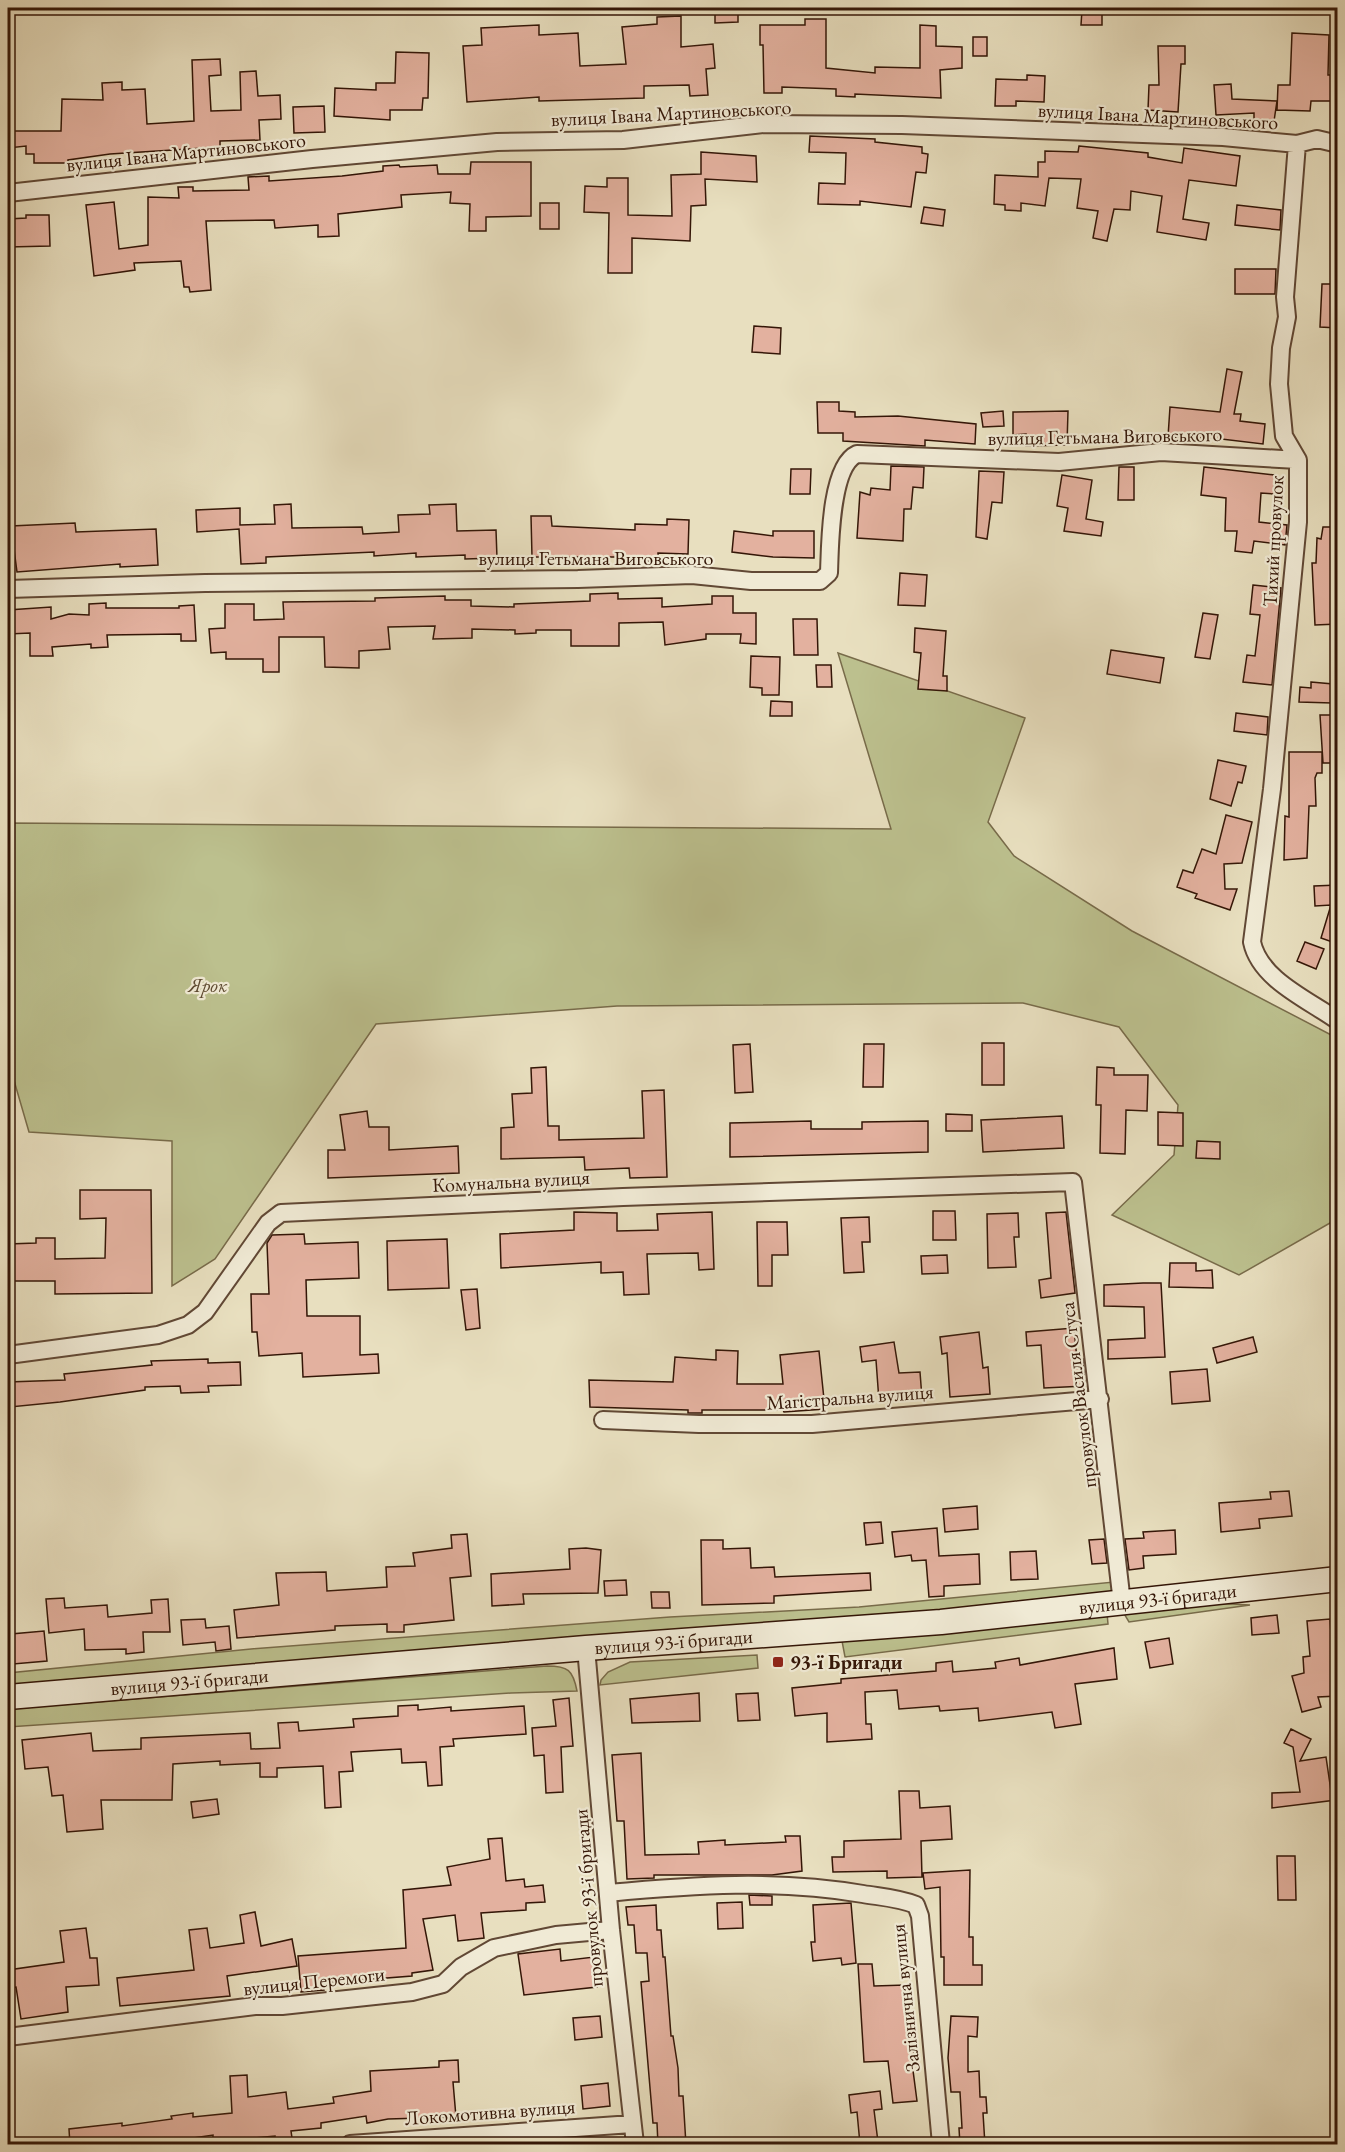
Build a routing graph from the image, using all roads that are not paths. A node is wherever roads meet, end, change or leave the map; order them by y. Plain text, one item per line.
1 (1297, 144) junction
2 (1338, 144) edge
3 (8, 193) edge
4 (1298, 460) junction
5 (8, 589) edge
6 (1338, 1021) edge
7 (1073, 1182) joint
8 (8, 1355) edge
9 (1100, 1399) junction
10 (603, 1420) dead end
11 (1338, 1579) edge
12 (1122, 1604) junction
13 (586, 1648) junction
14 (8, 1697) edge
15 (608, 1893) junction
16 (611, 1930) junction
17 (8, 2037) edge
18 (632, 2124) junction
19 (350, 2145) edge
20 (635, 2145) edge
21 (941, 2145) edge

1 - 2 street, вулиця Івана Мартиновського
1 - 3 street, вулиця Івана Мартиновського
1 - 4 street, Тихий провулок
4 - 5 street, вулиця Гетьмана Виговського
4 - 6 street, Тихий провулок
7 - 8 street, Комунальна вулиця
7 - 9 street, провулок Василя Стуса
9 - 10 street, Магістральна вулиця
9 - 12 street, провулок Василя Стуса
11 - 12 main road, вулиця 93-ї бригади
12 - 13 main road, вулиця 93-ї бригади
13 - 14 main road, вулиця 93-ї бригади
13 - 15 street, провулок 93-ї бригади
15 - 16 street, провулок 93-ї бригади
15 - 21 street, Залізнична вулиця
16 - 17 street, вулиця Перемоги
16 - 18 street, провулок 93-ї бригади
18 - 19 street, Локомотивна вулиця
18 - 20 street, провулок 93-ї бригади

